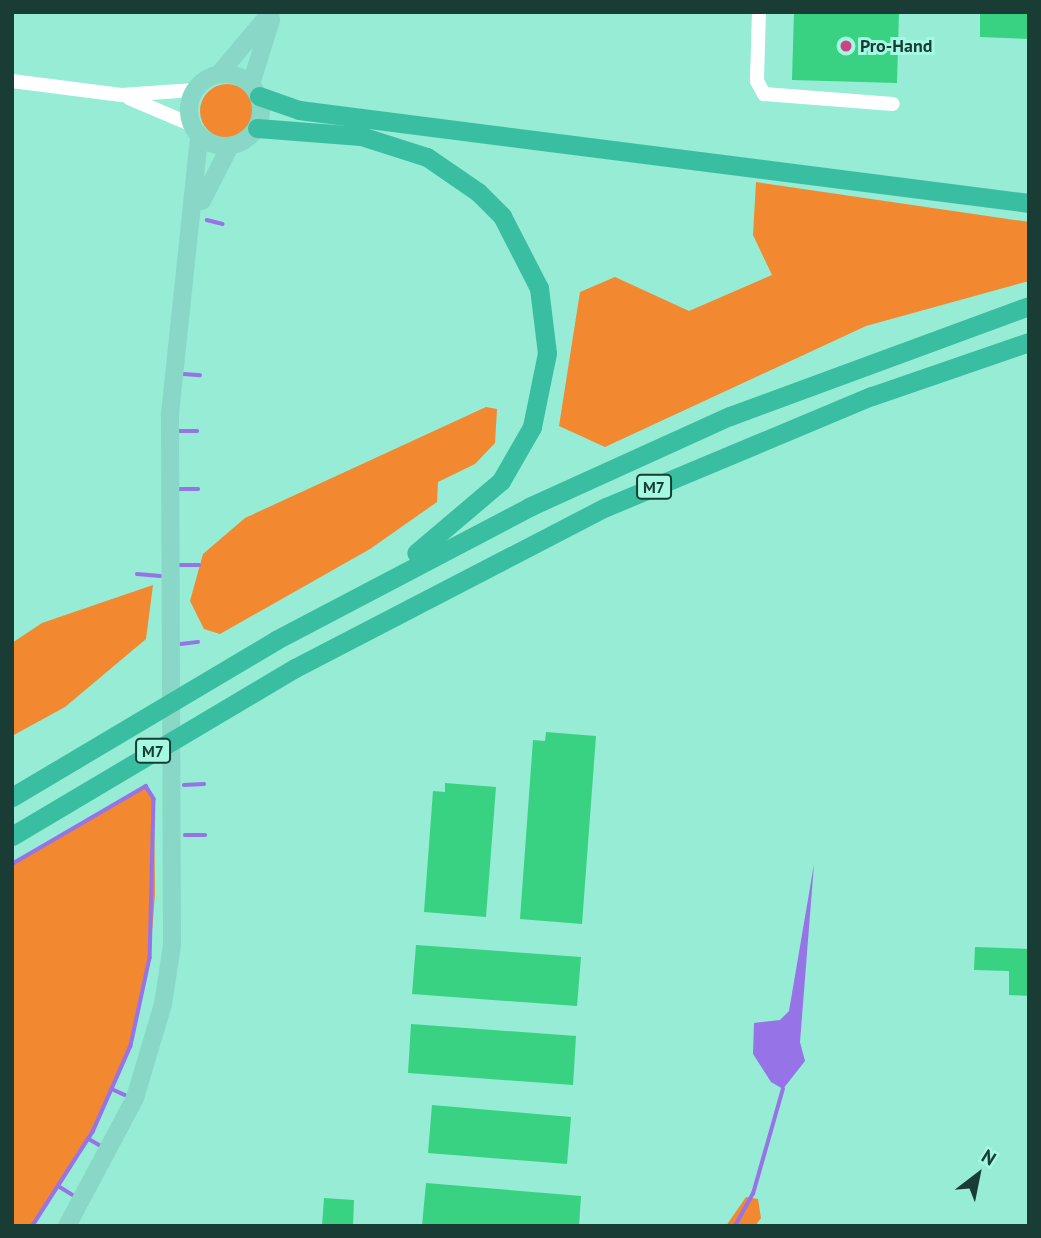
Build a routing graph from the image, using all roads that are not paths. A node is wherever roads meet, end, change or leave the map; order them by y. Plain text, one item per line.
1 (272, 12) edge
2 (759, 12) edge
3 (219, 74) junction
4 (12, 81) edge
5 (194, 90) junction
6 (255, 90) junction
7 (121, 95) junction
8 (893, 104) dead end
9 (257, 128) junction
10 (195, 130) junction
11 (230, 146) junction
12 (1029, 202) edge
13 (187, 244) junction
14 (1029, 306) edge
15 (1029, 342) edge
16 (356, 595) junction
17 (12, 797) edge
18 (12, 836) edge
19 (67, 1226) edge

1 - 3 main road
1 - 6 main road
2 - 8 street
3 - 5 main road
3 - 6 main road
4 - 7 street
5 - 7 street
5 - 10 main road
6 - 9 main road
6 - 12 highway
7 - 10 street
9 - 11 main road
9 - 16 highway
10 - 11 main road
10 - 13 main road
11 - 13 main road
13 - 19 main road
14 - 16 highway, M7
15 - 18 highway, M7
16 - 17 highway, M7

